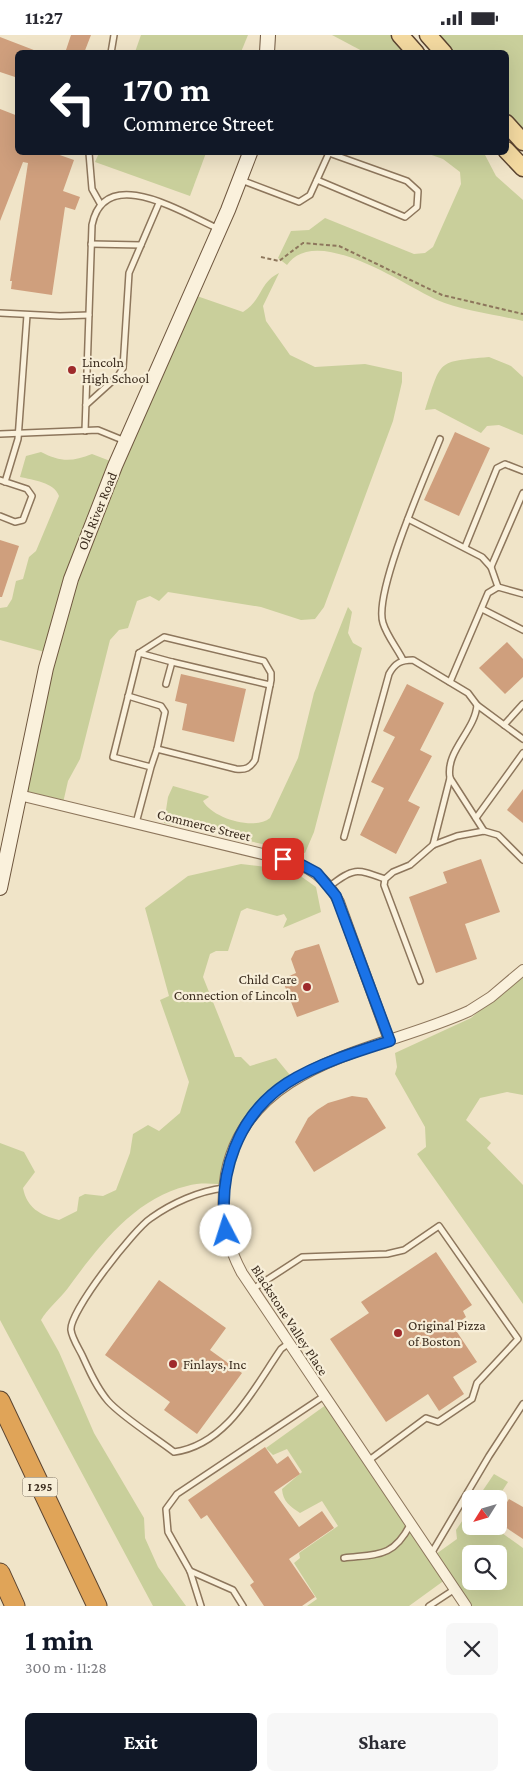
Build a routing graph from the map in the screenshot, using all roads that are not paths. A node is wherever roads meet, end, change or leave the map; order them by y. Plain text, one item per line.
1 (114, 35) edge
2 (268, 35) edge
3 (400, 35) edge
4 (428, 35) edge
5 (112, 50) edge
6 (267, 50) edge
7 (413, 50) edge
8 (441, 50) edge
9 (509, 126) edge
10 (523, 142) edge
11 (509, 153) edge
12 (89, 155) edge
13 (249, 155) edge
14 (328, 155) edge
15 (335, 155) edge
16 (523, 168) edge
17 (241, 180) junction
18 (317, 180) junction
19 (160, 203) junction
20 (101, 205) junction
21 (220, 230) junction
22 (91, 243) junction
23 (141, 245) junction
24 (0, 313) edge
25 (27, 315) junction
26 (89, 315) junction
27 (86, 405) junction
28 (85, 431) junction
29 (18, 433) junction
30 (0, 434) edge
31 (440, 439) dead end
32 (126, 441) junction
33 (523, 471) edge
34 (3, 481) edge
35 (523, 493) edge
36 (0, 516) edge
37 (408, 519) junction
38 (465, 547) junction
39 (491, 567) junction
40 (498, 587) junction
41 (523, 592) edge
42 (482, 609) junction
43 (523, 630) edge
44 (139, 653) junction
45 (403, 660) junction
46 (172, 662) junction
47 (450, 682) junction
48 (166, 684) dead end
49 (270, 685) junction
50 (128, 696) junction
51 (523, 704) edge
52 (477, 705) junction
53 (504, 725) junction
54 (523, 739) edge
55 (157, 749) junction
56 (523, 753) edge
57 (151, 767) junction
58 (450, 778) junction
59 (20, 795) junction
60 (476, 818) junction
61 (136, 823) junction
62 (484, 831) junction
63 (344, 837) dead end
64 (433, 845) junction
65 (523, 860) edge
66 (385, 879) junction
67 (330, 886) junction
68 (0, 888) edge
69 (523, 970) edge
70 (420, 981) dead end
71 (390, 1041) junction
72 (224, 1188) junction
73 (252, 1289) junction
74 (289, 1343) junction
75 (324, 1396) junction
76 (0, 1401) edge
77 (523, 1404) edge
78 (368, 1461) junction
79 (411, 1524) junction
80 (431, 1554) junction
81 (344, 1558) dead end
82 (190, 1571) junction
83 (0, 1573) edge
84 (81, 1573) junction
85 (454, 1589) junction
86 (16, 1606) edge
87 (96, 1606) edge
88 (102, 1606) edge
89 (201, 1606) edge
90 (243, 1606) edge
91 (429, 1606) edge
92 (466, 1606) edge

1 - 5 lane
2 - 6 main road
3 - 7 main road
4 - 8 main road
9 - 10 main road
11 - 16 main road
12 - 20 lane
13 - 17 main road, Old River Road
14 - 18 lane
15 - 18 lane
17 - 18 lane
17 - 21 main road, Old River Road
19 - 20 lane
19 - 21 lane
19 - 23 lane
20 - 22 lane
21 - 32 main road, Old River Road
22 - 23 lane
22 - 26 lane
23 - 27 lane
24 - 25 lane
25 - 26 lane
25 - 29 lane
26 - 27 lane
27 - 28 lane
28 - 29 lane
28 - 32 lane
29 - 30 lane
29 - 34 lane
31 - 37 lane
32 - 59 main road, Old River Road
33 - 38 lane
34 - 36 lane
35 - 39 lane
37 - 38 lane
37 - 45 lane
38 - 39 lane
39 - 40 lane
40 - 41 lane
40 - 42 lane
42 - 43 lane
42 - 47 lane
44 - 46 lane
44 - 49 lane
44 - 50 lane
45 - 47 lane
45 - 63 lane
46 - 48 lane
46 - 49 lane
47 - 52 lane
49 - 55 lane
50 - 55 lane
50 - 57 lane
51 - 53 lane
52 - 53 lane
52 - 58 lane
53 - 54 lane
55 - 57 lane
56 - 60 lane
57 - 61 lane
58 - 60 lane
58 - 64 lane
59 - 61 street, Commerce Street
59 - 68 main road, Old River Road
60 - 62 lane
61 - 67 street, Commerce Street
62 - 64 lane
62 - 65 lane
64 - 66 lane
66 - 67 lane
66 - 70 lane
67 - 71 street, Commerce Street
69 - 71 street, Blackstone Valley Place
71 - 72 street, Blackstone Valley Place
72 - 73 street, Blackstone Valley Place
72 - 74 lane
73 - 74 street, Blackstone Valley Place
73 - 78 lane
74 - 75 street, Blackstone Valley Place
75 - 78 street, Blackstone Valley Place
75 - 82 lane
76 - 84 highway, I 295
77 - 80 lane
78 - 79 street, Blackstone Valley Place
79 - 80 street, Blackstone Valley Place
79 - 81 lane
80 - 85 street, Blackstone Valley Place
82 - 89 lane
82 - 90 lane
83 - 86 highway
84 - 87 highway, I 295
84 - 88 highway
85 - 91 lane
85 - 92 street, Blackstone Valley Place

